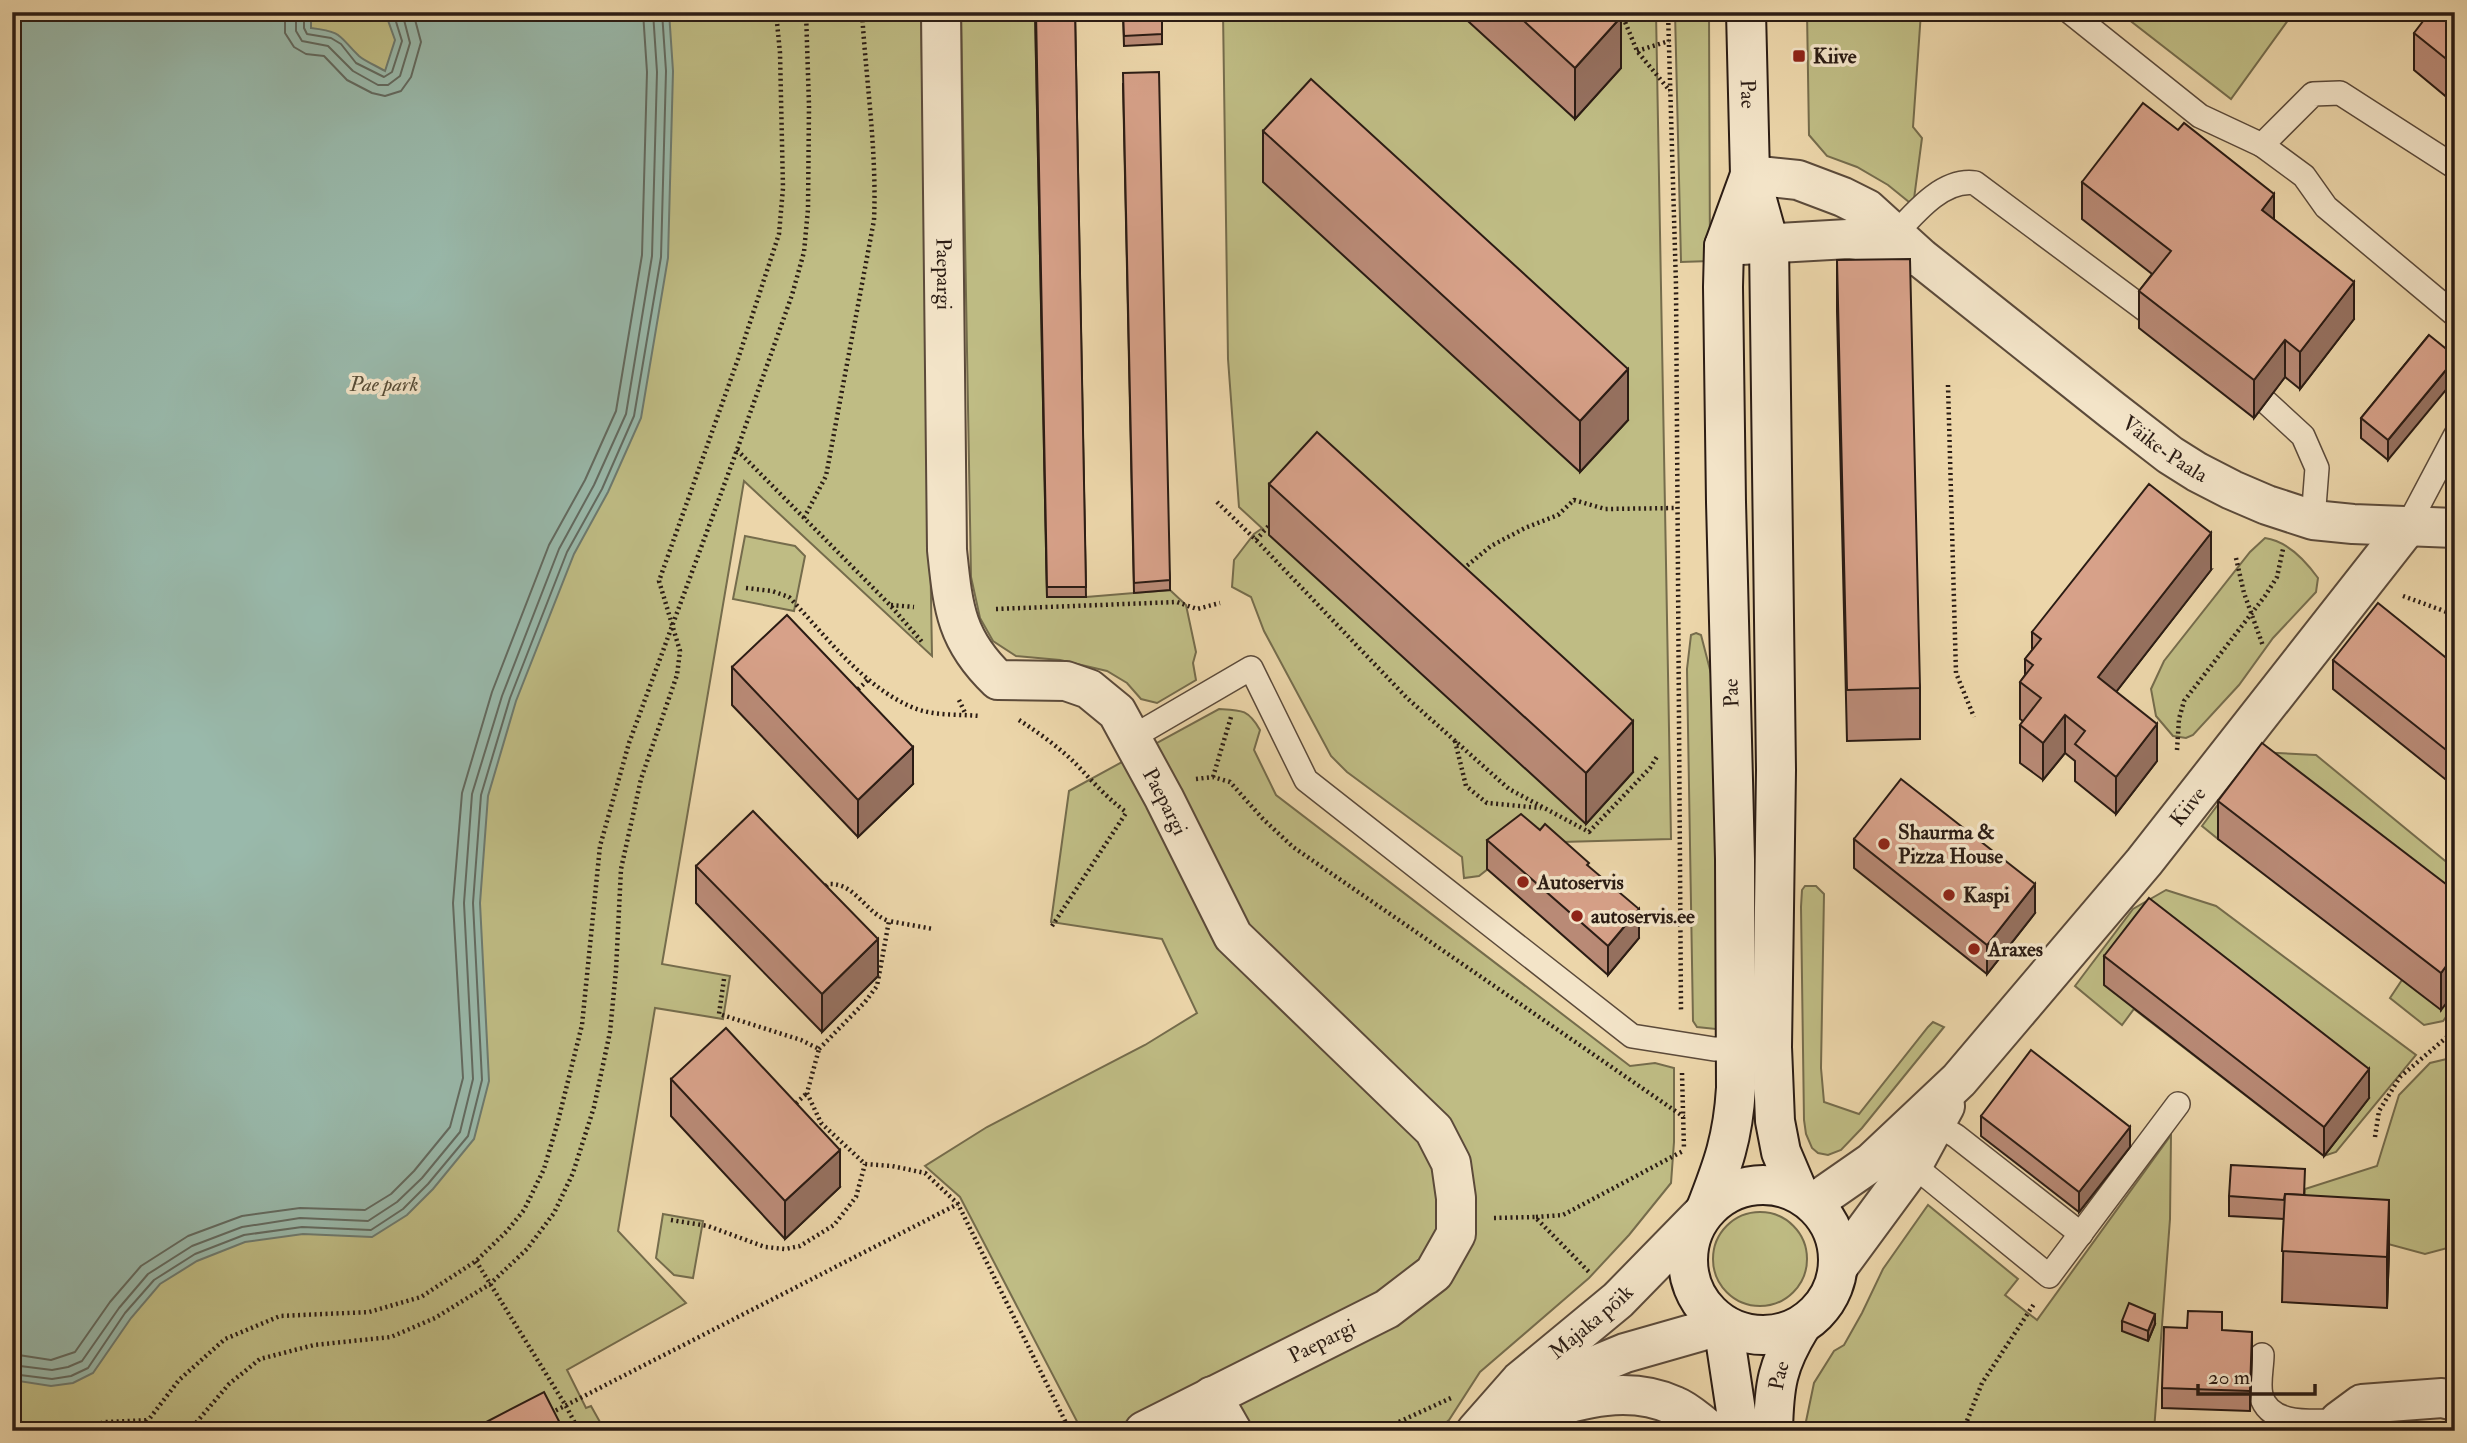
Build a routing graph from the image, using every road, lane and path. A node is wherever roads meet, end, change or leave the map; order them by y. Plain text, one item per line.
1 (776, 12) edge
2 (806, 12) edge
3 (862, 12) edge
4 (941, 12) edge
5 (1621, 12) edge
6 (1668, 12) edge
7 (1746, 12) edge
8 (2070, 12) edge
9 (1669, 41) junction
10 (1636, 51) junction
11 (1671, 92) junction
12 (2262, 145) junction
13 (2455, 167) edge
14 (1750, 175) junction
15 (1769, 243) junction
16 (1724, 246) junction
17 (1900, 246) junction
18 (2151, 314) edge
19 (2454, 314) edge
20 (1948, 385) dead end
21 (2266, 402) edge
22 (2455, 436) edge
23 (737, 450) junction
24 (1217, 502) dead end
25 (1677, 508) junction
26 (1277, 517) edge
27 (2302, 517) junction
28 (804, 518) junction
29 (2407, 527) junction
30 (2455, 528) edge
31 (1256, 540) junction
32 (2236, 558) dead end
33 (1458, 573) edge
34 (2364, 582) junction
35 (746, 588) dead end
36 (1220, 603) dead end
37 (891, 606) junction
38 (954, 610) junction
39 (2251, 615) junction
40 (2455, 615) edge
41 (672, 624) junction
42 (926, 647) dead end
43 (1244, 673) junction
44 (869, 679) junction
45 (2284, 683) junction
46 (955, 691) dead end
47 (849, 698) edge
48 (966, 715) junction
49 (980, 716) dead end
50 (1975, 717) dead end
51 (1006, 718) dead end
52 (1131, 738) junction
53 (1455, 741) junction
54 (2177, 750) dead end
55 (1658, 755) dead end
56 (1213, 777) junction
57 (1164, 798) junction
58 (1545, 808) junction
59 (1126, 813) junction
60 (817, 894) edge
61 (889, 921) junction
62 (1052, 926) dead end
63 (933, 929) dead end
64 (724, 979) dead end
65 (2447, 1037) dead end
66 (1681, 1044) junction
67 (1754, 1048) junction
68 (819, 1049) junction
69 (1959, 1080) junction
70 (807, 1093) junction
71 (2178, 1104) dead end
72 (789, 1110) edge
73 (1684, 1117) junction
74 (1936, 1124) junction
75 (2375, 1137) dead end
76 (1684, 1151) junction
77 (1683, 1160) dead end
78 (865, 1164) junction
79 (1913, 1165) junction
80 (1806, 1198) junction
81 (958, 1203) junction
82 (1705, 1211) junction
83 (1535, 1217) junction
84 (1456, 1219) junction
85 (671, 1220) dead end
86 (2081, 1234) junction
87 (476, 1261) junction
88 (1838, 1267) junction
89 (2049, 1276) junction
90 (1600, 1283) dead end
91 (490, 1284) junction
92 (1723, 1325) junction
93 (1801, 1325) junction
94 (2262, 1355) dead end
95 (1212, 1396) junction
96 (2455, 1401) edge
97 (566, 1406) junction
98 (546, 1416) edge
99 (149, 1420) junction
100 (2339, 1426) edge
101 (1496, 1428) edge
102 (74, 1431) edge
103 (140, 1431) edge
104 (189, 1431) edge
105 (579, 1431) edge
106 (1070, 1431) edge
107 (1144, 1431) edge
108 (1232, 1431) edge
109 (1711, 1431) edge
110 (1738, 1431) edge
111 (1773, 1431) edge
112 (1963, 1431) edge

1 - 41 path
2 - 23 path
3 - 28 path
4 - 38 street, Paepargi
5 - 10 path
6 - 9 path
7 - 14 street, Pae
8 - 12 lane
9 - 10 path
9 - 11 path
10 - 11 path
11 - 25 path
12 - 13 lane
12 - 19 lane
14 - 15 street, Pae
14 - 16 street, Pae
14 - 17 street, Väike-Paala
15 - 16 street, Väike-Paala
15 - 17 street, Väike-Paala
15 - 67 street, Pae
16 - 67 street, Pae
17 - 18 lane
17 - 27 street, Väike-Paala
20 - 50 path
21 - 27 lane
22 - 29 lane
23 - 28 path
23 - 41 path
24 - 31 path
25 - 33 path
25 - 66 path
26 - 31 path
27 - 29 street, Väike-Paala
27 - 39 path
28 - 37 path
29 - 30 street, Väike-Paala
29 - 34 street, Kiive
31 - 53 path
32 - 39 path
34 - 40 path
34 - 45 street, Kiive
35 - 44 path
36 - 38 path
37 - 38 path
37 - 42 path
38 - 52 street, Paepargi
39 - 45 path
39 - 54 path
41 - 87 path
41 - 91 path
43 - 52 lane
43 - 56 path
43 - 66 lane
44 - 47 path
44 - 48 path
45 - 69 street, Kiive
46 - 48 path
48 - 49 path
51 - 59 path
52 - 57 street, Paepargi
53 - 58 path
53 - 58 path
55 - 58 path
56 - 57 path
56 - 73 path
57 - 59 path
57 - 84 street, Paepargi
59 - 62 path
60 - 61 path
61 - 63 path
61 - 68 path
64 - 68 path
65 - 75 path
66 - 67 lane
66 - 73 path
67 - 80 street, Pae
67 - 82 street, Pae
68 - 70 path
69 - 74 street, Kiive
69 - 80 street, Kiive
70 - 72 path
70 - 78 path
71 - 86 lane
73 - 76 path
74 - 79 street, Kiive
74 - 86 lane
76 - 77 path
76 - 83 path
78 - 81 path
78 - 85 path
79 - 88 street, Kiive
79 - 89 lane
80 - 82 street
80 - 88 street
81 - 97 path
81 - 106 path
82 - 92 street
82 - 101 street, Majaka põik
83 - 84 path
83 - 90 path
84 - 95 street, Paepargi
86 - 89 lane
87 - 91 path
87 - 99 path
88 - 93 street
89 - 112 path
91 - 97 path
91 - 104 path
92 - 93 street
92 - 101 street, Majaka põik
92 - 110 street, Pae
93 - 111 street, Pae
94 - 100 lane
95 - 107 street, Paepargi
95 - 108 street
96 - 100 street
97 - 98 path
97 - 105 path
99 - 102 path
99 - 103 path
101 - 109 street

